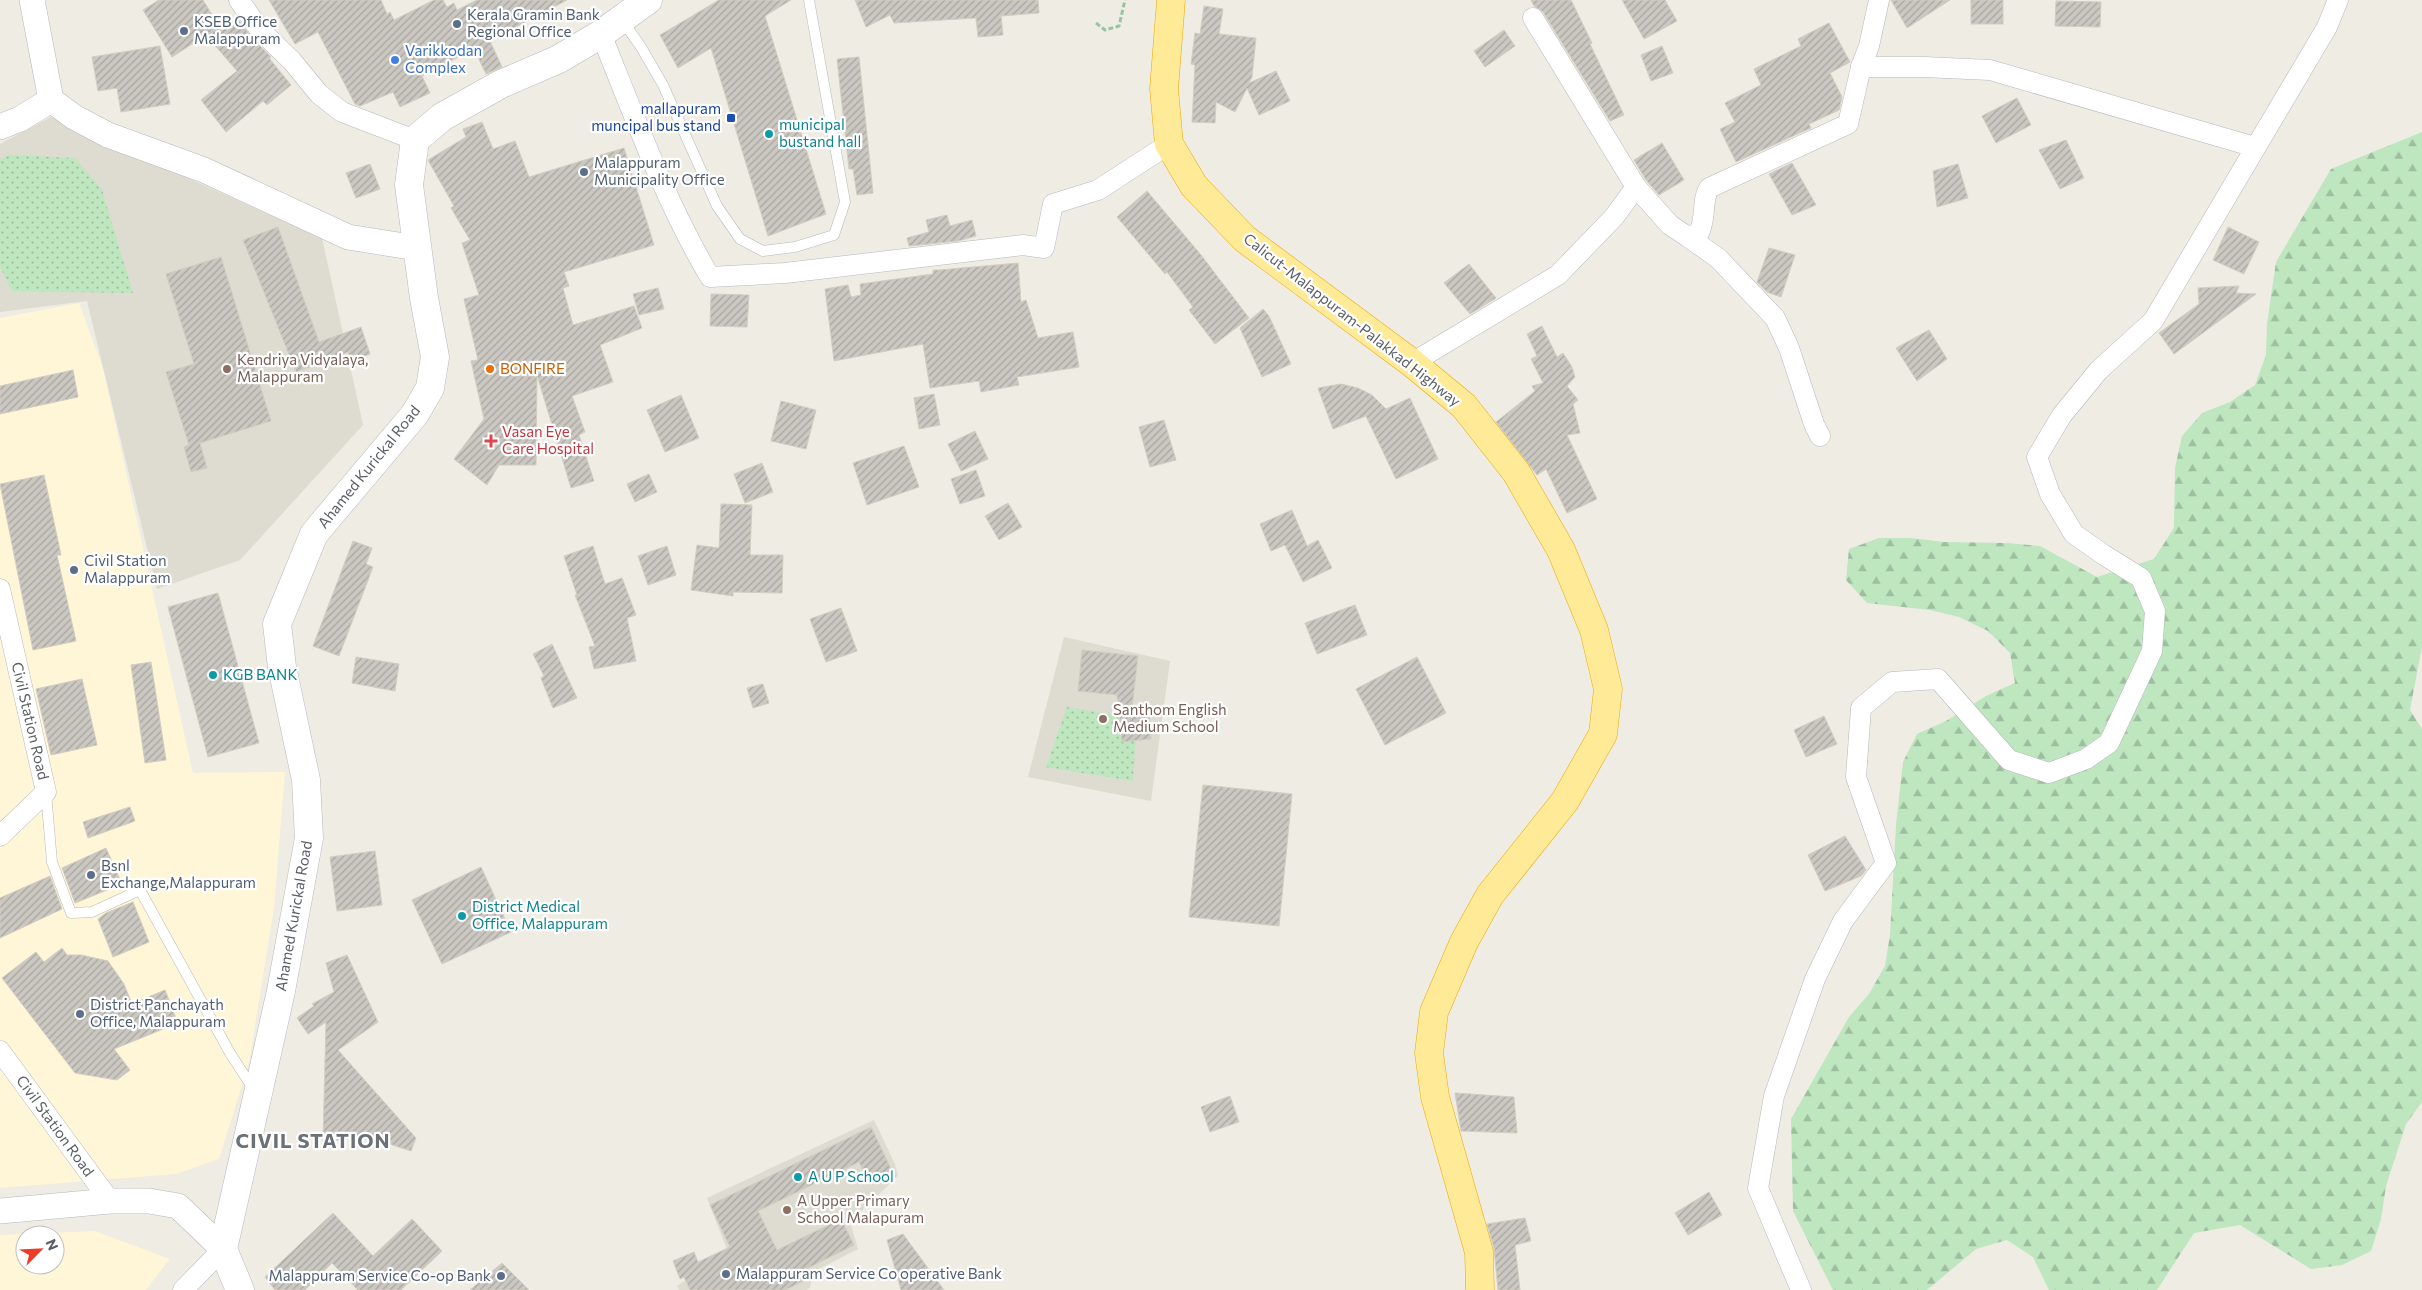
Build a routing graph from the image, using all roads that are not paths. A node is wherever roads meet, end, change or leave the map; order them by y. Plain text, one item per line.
1 (32, 0) edge
2 (238, 0) edge
3 (648, 0) edge
4 (809, 0) edge
5 (1171, 0) edge
6 (1879, 0) edge
7 (2338, 0) edge
8 (1533, 18) dead end
9 (611, 26) junction
10 (1860, 67) junction
11 (51, 100) junction
12 (0, 126) edge
13 (415, 140) junction
14 (1170, 144) junction
15 (2255, 148) junction
16 (1636, 188) junction
17 (1688, 237) junction
18 (417, 248) junction
19 (1412, 364) junction
20 (1820, 436) dead end
21 (0, 588) edge
22 (46, 792) junction
23 (0, 836) edge
24 (0, 1051) edge
25 (258, 1097) junction
26 (110, 1201) junction
27 (0, 1211) edge
28 (223, 1249) junction
29 (183, 1290) edge
30 (240, 1290) edge
31 (1480, 1290) edge
32 (1801, 1290) edge

1 - 11 street
2 - 13 street
3 - 9 main road
4 - 9 lane
5 - 14 highway, Calicut-Malappuram-Palakkad Highway
6 - 10 street
7 - 15 street
8 - 16 street
9 - 13 main road
9 - 14 street
10 - 15 street
10 - 17 street
11 - 12 street
11 - 18 street
13 - 18 main road, Ahamed Kurickal Road
14 - 19 highway, Calicut-Malappuram-Palakkad Highway
15 - 32 street
16 - 17 street
16 - 19 street
17 - 20 street
18 - 25 main road, Ahamed Kurickal Road
19 - 31 highway, Calicut-Malappuram-Palakkad Highway
21 - 22 street, Civil Station Road
22 - 23 street, Civil Station Road
22 - 25 lane
24 - 26 street, Civil Station Road
25 - 28 main road, Ahamed Kurickal Road
26 - 27 street
26 - 28 street
28 - 29 street
28 - 30 main road

